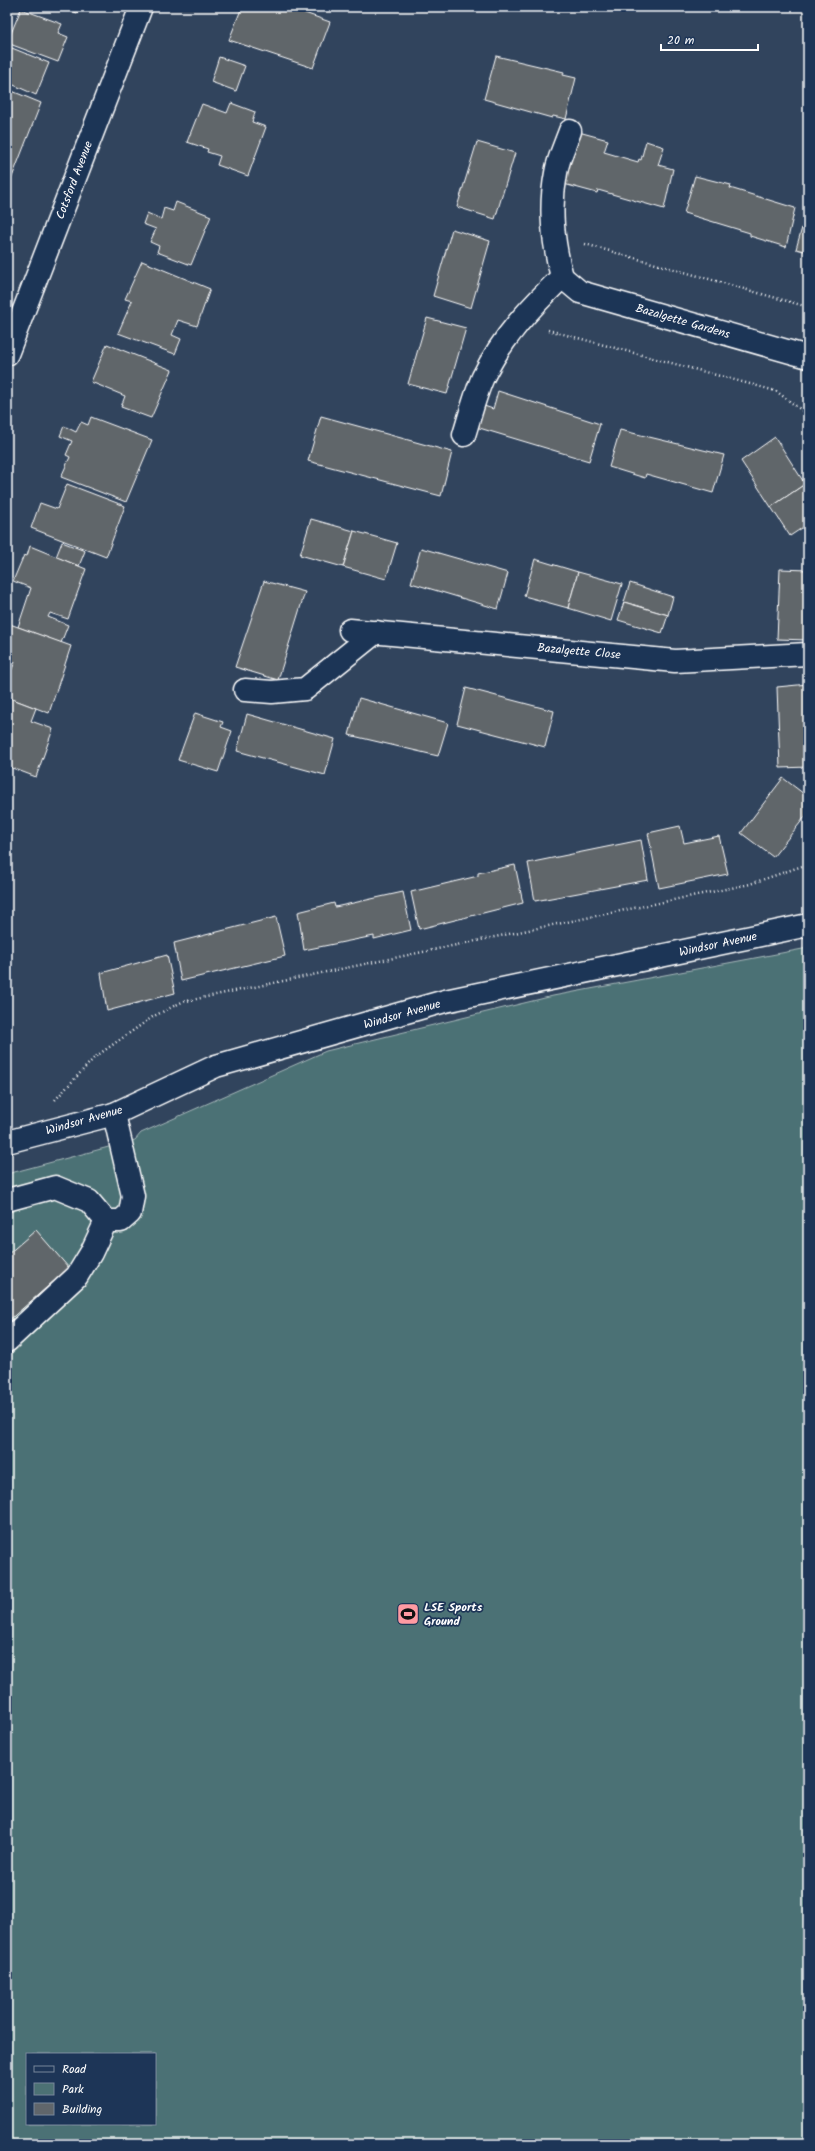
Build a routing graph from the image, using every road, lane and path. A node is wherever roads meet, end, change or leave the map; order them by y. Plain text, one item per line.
1 (141, 7) edge
2 (570, 131) dead end
3 (555, 243) junction
4 (562, 277) junction
5 (808, 307) edge
6 (523, 316) junction
7 (7, 354) edge
8 (808, 357) edge
9 (808, 415) edge
10 (464, 435) dead end
11 (350, 630) dead end
12 (376, 632) junction
13 (808, 654) edge
14 (245, 690) dead end
15 (808, 864) edge
16 (808, 925) edge
17 (114, 1114) junction
18 (35, 1134) junction
19 (7, 1142) edge
20 (7, 1200) edge
21 (106, 1221) junction
22 (7, 1341) edge

1 - 7 street, Cotsford Avenue
2 - 3 street
3 - 4 street
3 - 5 path
4 - 6 street
4 - 8 street, Bazalgette Gardens
6 - 9 path
6 - 10 street
11 - 12 street, Bazalgette Close
12 - 13 street, Bazalgette Close
12 - 14 street
15 - 18 path
16 - 17 street, Windsor Avenue
17 - 18 street, Windsor Avenue
17 - 21 street
18 - 19 street, Windsor Avenue
20 - 21 street
21 - 22 street

